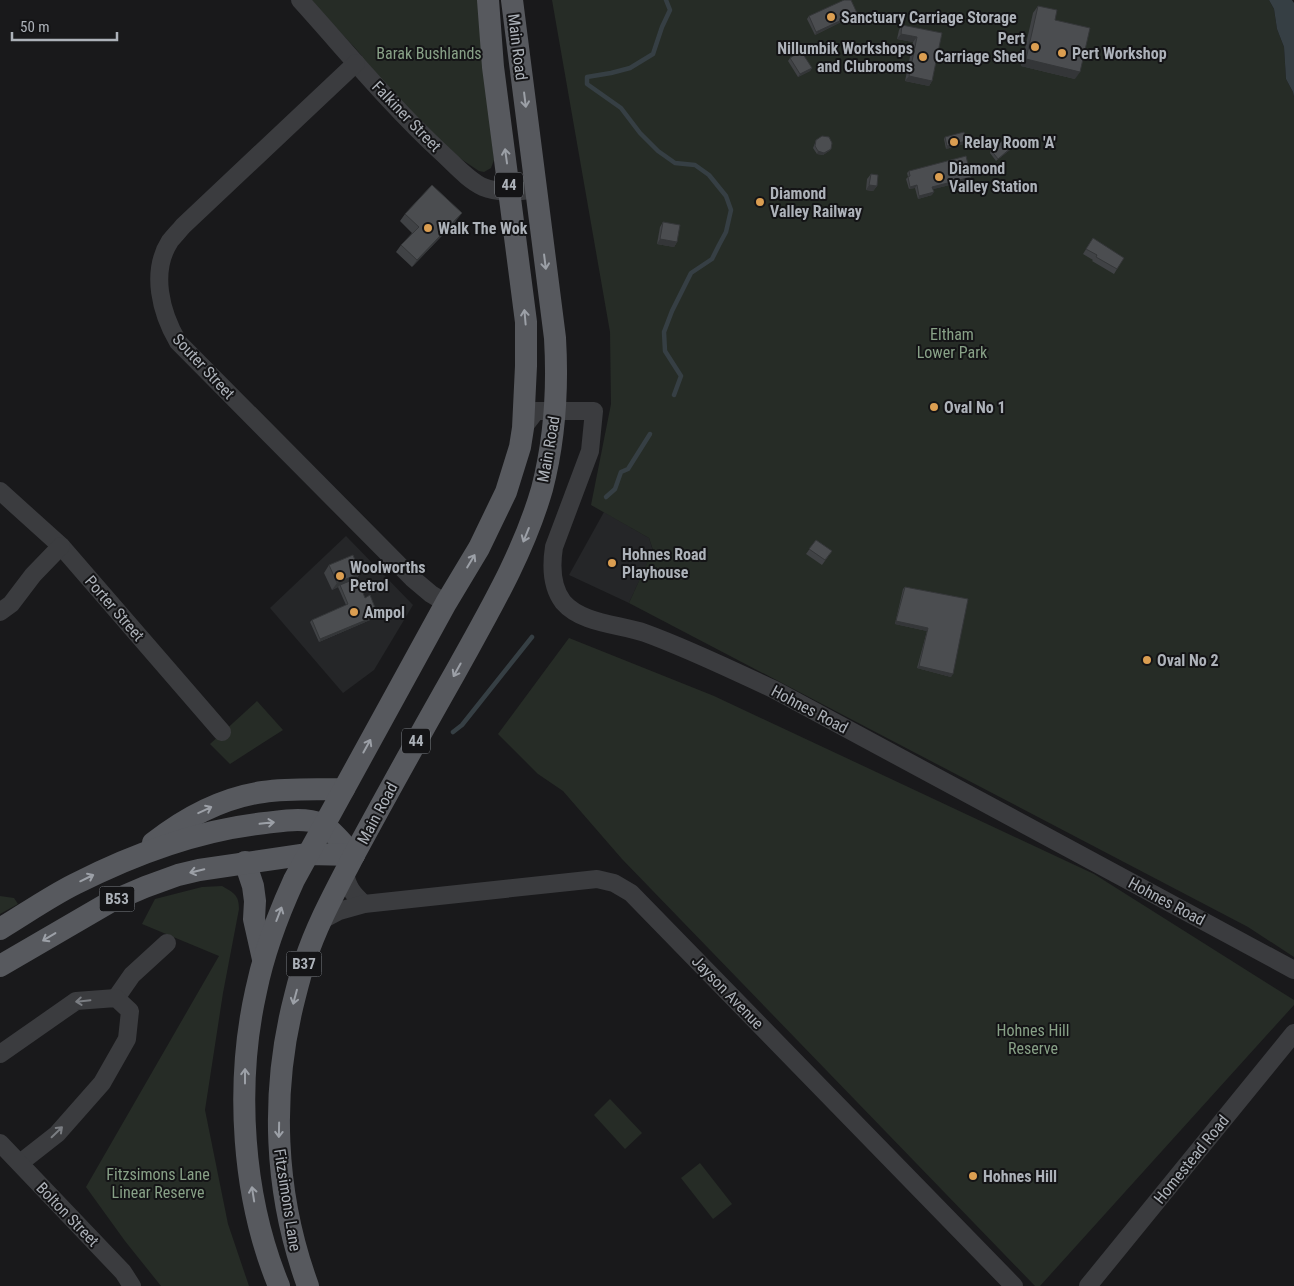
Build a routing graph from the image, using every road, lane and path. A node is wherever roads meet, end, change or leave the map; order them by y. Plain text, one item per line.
1 (300, 0) edge
2 (488, 3) edge
3 (514, 11) edge
4 (356, 62) junction
5 (536, 190) junction
6 (510, 192) junction
7 (555, 410) junction
8 (523, 428) junction
9 (0, 492) edge
10 (61, 546) junction
11 (446, 603) junction
12 (0, 612) edge
13 (222, 732) dead end
14 (344, 788) junction
15 (324, 825) junction
16 (308, 854) junction
17 (136, 856) junction
18 (245, 862) junction
19 (350, 864) junction
20 (364, 904) junction
21 (322, 920) junction
22 (0, 929) edge
23 (167, 943) dead end
24 (264, 960) junction
25 (0, 966) edge
26 (1294, 970) edge
27 (116, 998) junction
28 (1294, 1033) edge
29 (0, 1054) edge
30 (0, 1144) edge
31 (20, 1163) junction
32 (132, 1286) edge
33 (279, 1286) edge
34 (308, 1286) edge
35 (1014, 1286) edge
36 (1088, 1286) edge

1 - 4 street, Falkiner Street
2 - 3 main road
6 -> 2 main road, Main Road / 44
3 -> 5 main road, Main Road / 44
4 - 6 street, Falkiner Street
4 - 11 street, Souter Street
5 - 6 street, Falkiner Street
5 -> 7 main road, Main Road / 44
8 -> 6 main road, Main Road / 44
7 - 8 street, Hohnes Road
7 -> 19 main road, Main Road / 44
7 - 26 street, Hohnes Road
11 -> 8 main road, Main Road / 44
9 - 10 street, Porter Street
10 - 12 street
10 - 13 street, Porter Street
14 -> 11 main road, Main Road / 44
14 - 15 main road, Main Road / 44
17 -> 14 main road
15 - 16 main road, Main Road / 44
17 -> 15 main road, B53
15 - 19 main road, Main Road
16 - 18 main road, Main Road / B53
16 - 19 main road, Main Road / B53
24 -> 16 main road, Fitzsimons Lane / B37
22 -> 17 main road, B53
18 - 24 main road
18 -> 25 main road, Main Road / B53
19 - 20 street
19 - 21 main road, Fitzsimons Lane / B37
20 - 21 street, Jayson Avenue
20 - 35 street, Jayson Avenue
21 -> 34 main road, Fitzsimons Lane / B37
23 - 27 street
33 -> 24 main road, Fitzsimons Lane / B37
27 -> 29 street
31 -> 27 street
28 - 36 street, Homestead Road
30 - 31 street, Bolton Street
31 - 32 street, Bolton Street

